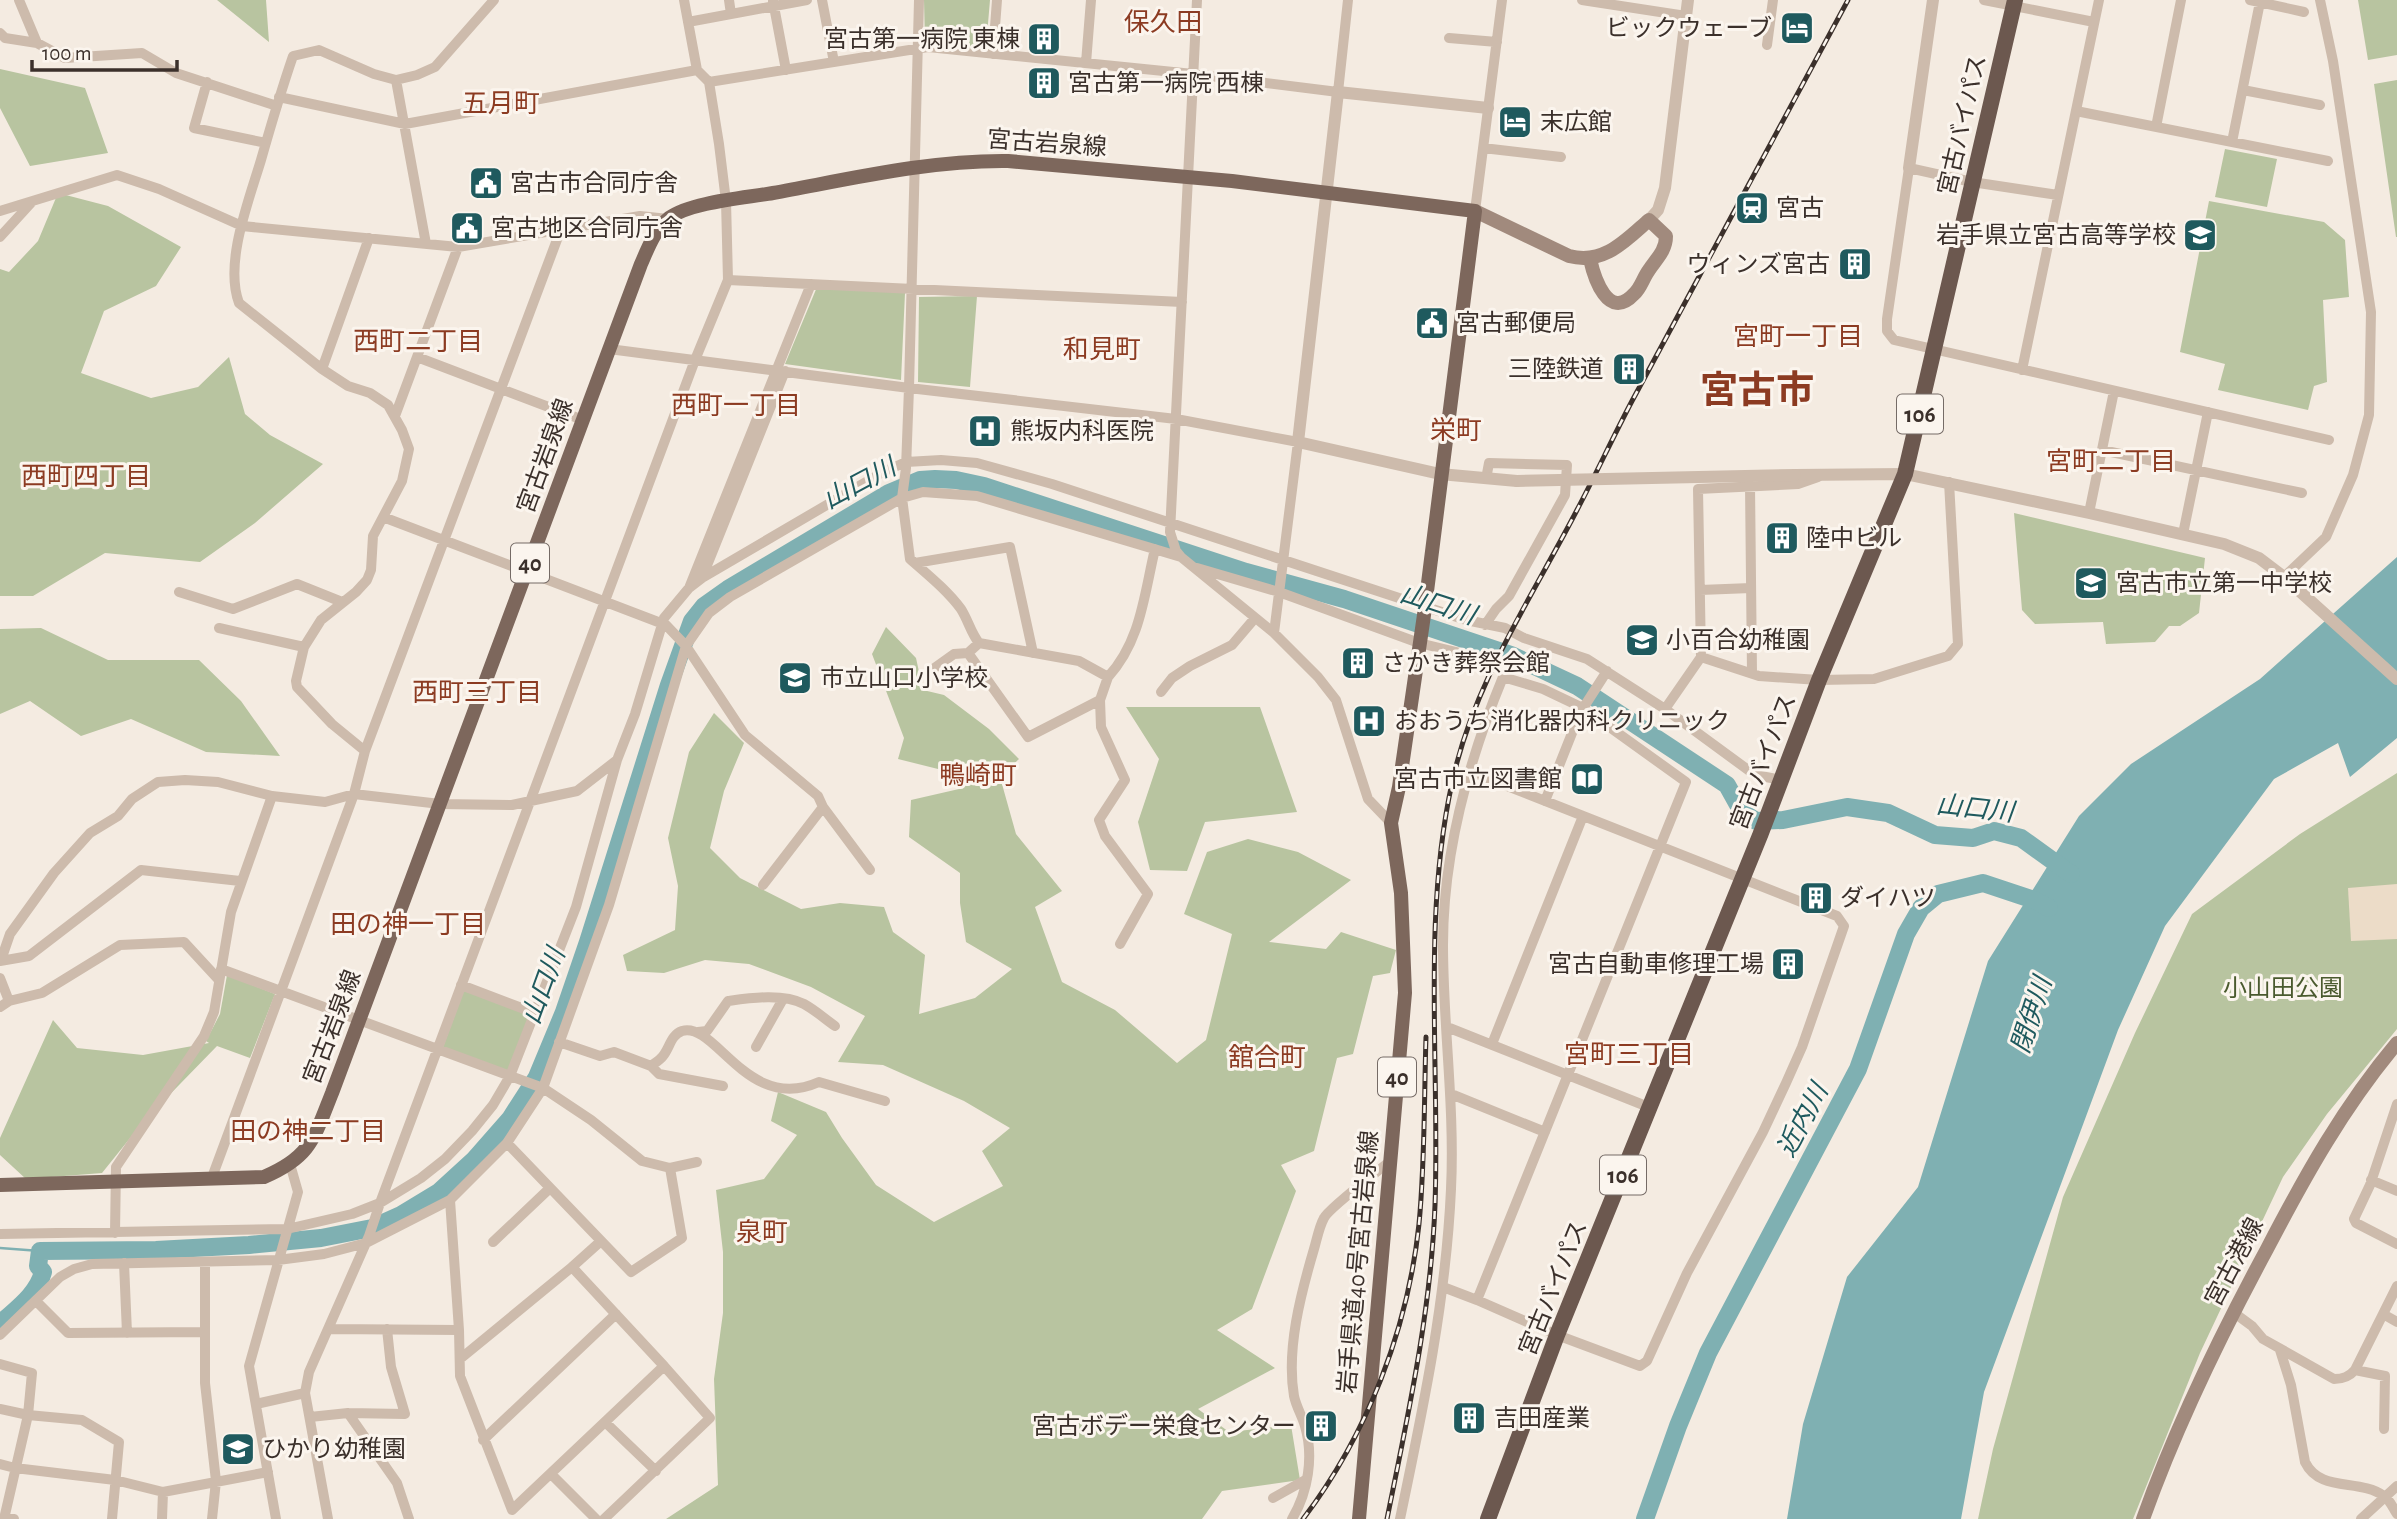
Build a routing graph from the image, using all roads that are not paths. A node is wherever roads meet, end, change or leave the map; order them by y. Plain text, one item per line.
1 (19, 0) edge
2 (494, 0) edge
3 (684, 0) edge
4 (729, 0) edge
5 (807, 0) edge
6 (822, 0) edge
7 (919, 0) edge
8 (997, 0) edge
9 (1091, 0) edge
10 (1197, 0) edge
11 (1348, 0) edge
12 (1502, 0) edge
13 (1582, 0) edge
14 (1688, 0) edge
15 (1773, 0) edge
16 (1934, 0) edge
17 (1984, 0) edge
18 (2099, 0) edge
19 (2182, 0) edge
20 (2320, 0) edge
21 (2255, 1) edge
22 (2015, 2) edge
23 (774, 3) edge
24 (2304, 12) dead end
25 (732, 14) junction
26 (1686, 16) junction
27 (688, 22) junction
28 (2094, 22) junction
29 (0, 33) edge
30 (1449, 38) dead end
31 (37, 43) junction
32 (1497, 43) junction
33 (1767, 44) dead end
34 (918, 48) junction
35 (993, 54) junction
36 (834, 62) junction
37 (1086, 63) junction
38 (786, 69) junction
39 (696, 70) junction
40 (1193, 74) junction
41 (396, 80) junction
42 (207, 82) junction
43 (709, 82) junction
44 (2243, 90) junction
45 (1338, 92) junction
46 (278, 102) junction
47 (2320, 105) dead end
48 (1488, 108) junction
49 (2076, 111) junction
50 (405, 124) junction
51 (2156, 127) junction
52 (2232, 142) junction
53 (266, 143) junction
54 (1483, 148) junction
55 (1561, 157) dead end
56 (2328, 162) dead end
57 (915, 168) junction
58 (1909, 168) junction
59 (1188, 178) junction
60 (1972, 182) junction
61 (1327, 194) junction
62 (2058, 195) junction
63 (726, 201) junction
64 (31, 202) junction
65 (0, 211) edge
66 (1475, 211) junction
67 (668, 219) junction
68 (1649, 220) junction
69 (242, 226) junction
70 (561, 229) junction
71 (0, 237) edge
72 (369, 238) junction
73 (426, 244) junction
74 (458, 247) junction
75 (1590, 259) junction
76 (728, 280) junction
77 (811, 284) junction
78 (911, 289) junction
79 (1182, 302) junction
80 (610, 349) junction
81 (1935, 351) junction
82 (416, 357) junction
83 (695, 360) junction
84 (322, 369) junction
85 (780, 370) junction
86 (2022, 370) junction
87 (909, 388) junction
88 (501, 389) junction
89 (2115, 391) junction
90 (2208, 412) junction
91 (394, 416) junction
92 (1176, 419) junction
93 (583, 420) junction
94 (2329, 440) dead end
95 (1298, 442) junction
96 (2102, 450) junction
97 (906, 465) junction
98 (2196, 470) junction
99 (1827, 473) junction
100 (1440, 474) junction
101 (1905, 474) junction
102 (1486, 479) junction
103 (1949, 482) junction
104 (1750, 485) junction
105 (2302, 493) dead end
106 (902, 498) junction
107 (2089, 513) junction
108 (383, 517) junction
109 (1171, 528) junction
110 (2183, 534) junction
111 (444, 540) junction
112 (1155, 549) junction
113 (1179, 554) junction
114 (915, 564) junction
115 (1283, 564) junction
116 (1193, 567) junction
117 (527, 572) junction
118 (702, 578) junction
119 (2284, 578) junction
120 (690, 588) junction
121 (1751, 588) junction
122 (1279, 590) junction
123 (1700, 590) junction
124 (178, 592) dead end
125 (604, 601) junction
126 (342, 602) junction
127 (1424, 610) junction
128 (1255, 618) junction
129 (664, 624) junction
130 (1485, 625) junction
131 (219, 628) dead end
132 (1274, 633) junction
133 (1420, 640) junction
134 (979, 643) junction
135 (686, 646) junction
136 (304, 647) junction
137 (968, 653) junction
138 (1033, 653) junction
139 (1477, 657) dead end
140 (1702, 657) junction
141 (933, 669) dead end
142 (1607, 671) junction
143 (1752, 673) junction
144 (1108, 677) junction
145 (2397, 678) edge
146 (1819, 680) junction
147 (1161, 692) dead end
148 (1100, 700) junction
149 (1583, 708) junction
150 (1665, 709) junction
151 (365, 751) junction
152 (618, 760) junction
153 (1469, 771) junction
154 (1782, 780) junction
155 (355, 794) junction
156 (272, 796) junction
157 (1545, 801) junction
158 (529, 802) junction
159 (440, 804) junction
160 (823, 807) junction
161 (1583, 816) junction
162 (1391, 823) junction
163 (1660, 846) junction
164 (870, 870) dead end
165 (1741, 880) junction
166 (240, 881) junction
167 (763, 885) dead end
168 (1120, 944) dead end
169 (1, 960) edge
170 (221, 969) junction
171 (219, 980) junction
172 (1, 982) edge
173 (461, 985) junction
174 (281, 991) junction
175 (783, 999) junction
176 (5, 1004) edge
177 (535, 1013) junction
178 (359, 1020) junction
179 (835, 1026) dead end
180 (1447, 1027) junction
181 (698, 1032) junction
182 (559, 1042) junction
183 (2397, 1043) edge
184 (1492, 1044) junction
185 (756, 1047) dead end
186 (437, 1049) junction
187 (650, 1066) junction
188 (1568, 1075) junction
189 (512, 1077) junction
190 (723, 1086) dead end
191 (540, 1087) junction
192 (1451, 1094) junction
193 (886, 1101) dead end
194 (1651, 1108) junction
195 (2396, 1108) edge
196 (1545, 1132) junction
197 (507, 1143) junction
198 (697, 1162) dead end
199 (1389, 1162) junction
200 (290, 1164) junction
201 (670, 1168) junction
202 (211, 1180) junction
203 (2371, 1180) junction
204 (115, 1182) junction
205 (0, 1185) edge
206 (550, 1188) junction
207 (2397, 1191) edge
208 (450, 1200) junction
209 (380, 1203) junction
210 (287, 1228) junction
211 (115, 1233) junction
212 (0, 1234) edge
213 (367, 1240) junction
214 (601, 1241) junction
215 (493, 1242) dead end
216 (2397, 1244) edge
217 (278, 1260) junction
218 (205, 1263) junction
219 (124, 1264) junction
220 (572, 1267) junction
221 (2397, 1286) edge
222 (1443, 1287) junction
223 (1478, 1300) junction
224 (36, 1301) junction
225 (2232, 1312) junction
226 (616, 1314) junction
227 (2383, 1314) junction
228 (2397, 1322) edge
229 (328, 1329) junction
230 (387, 1329) junction
231 (459, 1330) junction
232 (205, 1332) junction
233 (127, 1333) junction
234 (0, 1335) edge
235 (1558, 1335) junction
236 (2280, 1350) junction
237 (460, 1359) junction
238 (0, 1364) edge
239 (664, 1366) junction
240 (2355, 1370) junction
241 (305, 1393) junction
242 (256, 1404) junction
243 (0, 1409) edge
244 (348, 1413) junction
245 (29, 1415) junction
246 (310, 1417) junction
247 (605, 1422) junction
248 (2384, 1429) dead end
249 (483, 1440) junction
250 (0, 1464) edge
251 (15, 1468) junction
252 (656, 1471) junction
253 (268, 1472) junction
254 (551, 1474) junction
255 (1307, 1479) junction
256 (115, 1480) junction
257 (216, 1481) junction
258 (2397, 1486) edge
259 (163, 1492) junction
260 (2386, 1497) junction
261 (1273, 1498) dead end
262 (2397, 1514) edge
263 (7, 1519) edge
264 (112, 1519) edge
265 (162, 1519) edge
266 (212, 1519) edge
267 (276, 1519) edge
268 (328, 1519) edge
269 (409, 1519) edge
270 (596, 1519) edge
271 (604, 1519) edge
272 (1292, 1519) edge
273 (1359, 1519) edge
274 (1400, 1519) edge
275 (1488, 1519) edge
276 (2143, 1519) edge
277 (2361, 1519) edge

1 - 31 street
2 - 41 street
3 - 27 street
4 - 25 street
5 - 23 street
6 - 36 street
7 - 34 street
8 - 35 street
9 - 37 street
10 - 40 street
11 - 45 street
12 - 32 street
13 - 26 street
14 - 26 street
15 - 33 street
16 - 58 street
17 - 22 street
18 - 28 street
19 - 51 street
20 - 119 street
21 - 24 street
21 - 44 street
22 - 28 street
22 - 60 highway, 宮古バイパス / 106
23 - 25 street
23 - 38 street
25 - 27 street
26 - 68 street
27 - 39 street
28 - 49 street
29 - 31 street
30 - 32 street
31 - 42 street
32 - 48 street
34 - 35 street
34 - 36 street
34 - 57 street
35 - 37 street
36 - 38 street
37 - 40 street
38 - 43 street
39 - 43 street
39 - 50 street
40 - 45 street
40 - 59 street
41 - 46 street
41 - 50 street
42 - 46 street
42 - 53 street
43 - 63 street
44 - 47 street
44 - 52 street
45 - 48 street
45 - 61 street
46 - 50 street
46 - 53 street
48 - 54 street
49 - 51 street
49 - 62 street
50 - 73 street
51 - 52 street
52 - 56 street
53 - 69 street
54 - 55 street
54 - 66 street
57 - 59 main road, 宮古岩泉線
57 - 63 main road, 宮古岩泉線
57 - 78 street
58 - 60 street
58 - 81 street
59 - 61 main road, 宮古岩泉線
59 - 79 street
60 - 62 street
60 - 81 highway, 宮古バイパス / 106
61 - 66 main road
61 - 95 street
62 - 86 street
63 - 67 main road, 宮古岩泉線
63 - 76 street
64 - 65 street
64 - 69 street
64 - 71 street
66 - 75 main road
66 - 100 main road, 岩手県道40号宮古岩泉線 / 40
67 - 70 street
67 - 80 main road, 宮古岩泉線 / 40
68 - 75 main road
68 - 75 main road
69 - 72 street
69 - 84 street
70 - 74 street
70 - 88 street
72 - 73 street
72 - 84 street
73 - 74 street
74 - 82 street
76 - 77 street
76 - 83 street
77 - 78 street
77 - 85 street
78 - 79 street
78 - 87 street
79 - 92 street
80 - 83 street
80 - 93 main road, 宮古岩泉線 / 40
81 - 86 street
81 - 101 highway, 宮古バイパス / 106
82 - 88 street
82 - 91 street
83 - 85 street
83 - 125 street
84 - 91 street
85 - 87 street
85 - 118 street
85 - 120 street
86 - 89 street
87 - 92 street
87 - 97 street
88 - 93 street
88 - 111 street
89 - 90 street
89 - 96 street
90 - 94 street
90 - 98 street
91 - 108 street
92 - 95 street
92 - 109 street
93 - 117 main road, 宮古岩泉線 / 40
95 - 100 street
95 - 115 street
96 - 98 street
96 - 107 street
97 - 106 street
97 - 109 street
97 - 118 street
98 - 105 street
98 - 110 street
99 - 101 street
99 - 102 street, bridge
99 - 104 street
100 - 102 street
100 - 127 main road, 岩手県道40号宮古岩泉線 / 40
101 - 103 street
101 - 146 highway, 宮古バイパス / 106
102 - 130 street
103 - 107 street
103 - 146 street
104 - 121 street
104 - 123 street
106 - 112 street
106 - 114 street
106 - 135 street
107 - 110 street
108 - 111 street
108 - 126 street
109 - 113 street
109 - 115 street
110 - 119 street
111 - 117 street
111 - 151 street
112 - 113 street
112 - 144 street
113 - 116 street
114 - 134 street
114 - 138 street
115 - 122 street
115 - 127 street
116 - 122 street
116 - 128 street
117 - 125 street
117 - 159 main road, 宮古岩泉線 / 40
118 - 120 street
119 - 145 street
120 - 129 street
121 - 123 street
121 - 143 street
122 - 132 street
122 - 133 street
123 - 140 street
124 - 126 street
125 - 129 street
125 - 158 street
126 - 136 street
127 - 130 street
127 - 133 main road, 岩手県道40号宮古岩泉線 / 40
128 - 132 street
128 - 147 street
129 - 135 street
129 - 152 street
130 - 142 street
131 - 136 street
132 - 162 street
133 - 139 street
133 - 162 main road, 岩手県道40号宮古岩泉線 / 40
134 - 137 street
134 - 138 street
135 - 160 street
135 - 182 street
136 - 151 street
137 - 141 street
137 - 148 street
138 - 144 street
140 - 143 street
140 - 150 street
142 - 149 street
142 - 150 street
143 - 146 street
144 - 148 street
146 - 154 highway, 宮古バイパス / 106
148 - 168 street
149 - 153 street
149 - 157 street
149 - 163 street
150 - 154 street
151 - 155 street
152 - 158 street
152 - 177 street
153 - 157 street
153 - 180 street
154 - 165 highway, 宮古バイパス / 106
155 - 156 street
155 - 159 street
155 - 174 street
156 - 166 street
156 - 169 street
157 - 161 street
158 - 159 street
158 - 173 street
159 - 178 main road, 宮古岩泉線 / 40
160 - 164 street
160 - 167 street
161 - 163 street
161 - 184 street
162 - 199 main road, 岩手県道40号宮古岩泉線 / 40
163 - 165 street
163 - 188 street
165 - 194 highway, 宮古バイパス / 106
165 - 235 street
166 - 169 street
166 - 170 street
170 - 171 street
170 - 174 street
171 - 176 street
171 - 204 street
172 - 176 street
173 - 177 street
173 - 186 street
174 - 178 street
174 - 202 street
175 - 179 street
175 - 181 street
175 - 185 street
177 - 189 street
178 - 186 street
178 - 200 main road, 宮古岩泉線 / 40
180 - 184 street
180 - 192 street
181 - 187 street
181 - 193 street
182 - 187 street
182 - 191 street
183 - 225 main road, 宮古港線
184 - 188 street
186 - 189 street
186 - 209 street
187 - 190 street
188 - 194 street
188 - 196 street
189 - 191 street
189 - 209 street
191 - 197 street
191 - 201 street
192 - 196 street
192 - 222 street
194 - 235 highway, 宮古バイパス / 106
195 - 203 street
196 - 223 street
197 - 206 street
197 - 208 street
198 - 201 street
199 - 255 street
199 - 273 main road, 岩手県道40号宮古岩泉線 / 40
200 - 202 main road, 宮古岩泉線 / 40
200 - 210 street
201 - 214 street
202 - 204 main road, 宮古岩泉線 / 40
203 - 207 street
203 - 216 street
204 - 205 main road, 宮古岩泉線 / 40
204 - 211 street
206 - 214 street
206 - 215 street
208 - 213 street
208 - 231 street
209 - 210 street
209 - 213 street
210 - 211 street
210 - 217 street
211 - 212 street
213 - 217 street
213 - 229 street
214 - 220 street
217 - 218 street
217 - 242 street
218 - 219 street
218 - 232 street
219 - 224 street
219 - 233 street
220 - 226 street
220 - 237 street
221 - 227 street
222 - 223 street
222 - 274 street
223 - 235 street
224 - 233 street
224 - 234 street
225 - 236 street
225 - 276 main road, 宮古港線
226 - 239 street
226 - 249 street
227 - 228 street
227 - 240 street
229 - 230 street
229 - 241 street
230 - 231 street
230 - 244 street
231 - 237 street
232 - 233 street
232 - 257 street
235 - 275 highway, 宮古バイパス / 106
236 - 240 street
236 - 260 street
237 - 249 street
238 - 245 street
239 - 247 street
239 - 252 street
240 - 248 street
241 - 242 street
241 - 246 street
242 - 253 street
243 - 245 street
244 - 246 street
244 - 269 street
245 - 251 street
245 - 256 street
246 - 268 street
247 - 252 street
247 - 254 street
249 - 254 street
250 - 251 street
251 - 256 street
251 - 263 street
252 - 271 street
253 - 257 street
253 - 267 street
254 - 270 street
255 - 261 street
255 - 272 street
256 - 259 street
256 - 264 street
257 - 259 street
257 - 266 street
258 - 260 street
259 - 265 street
260 - 262 street
260 - 277 street

